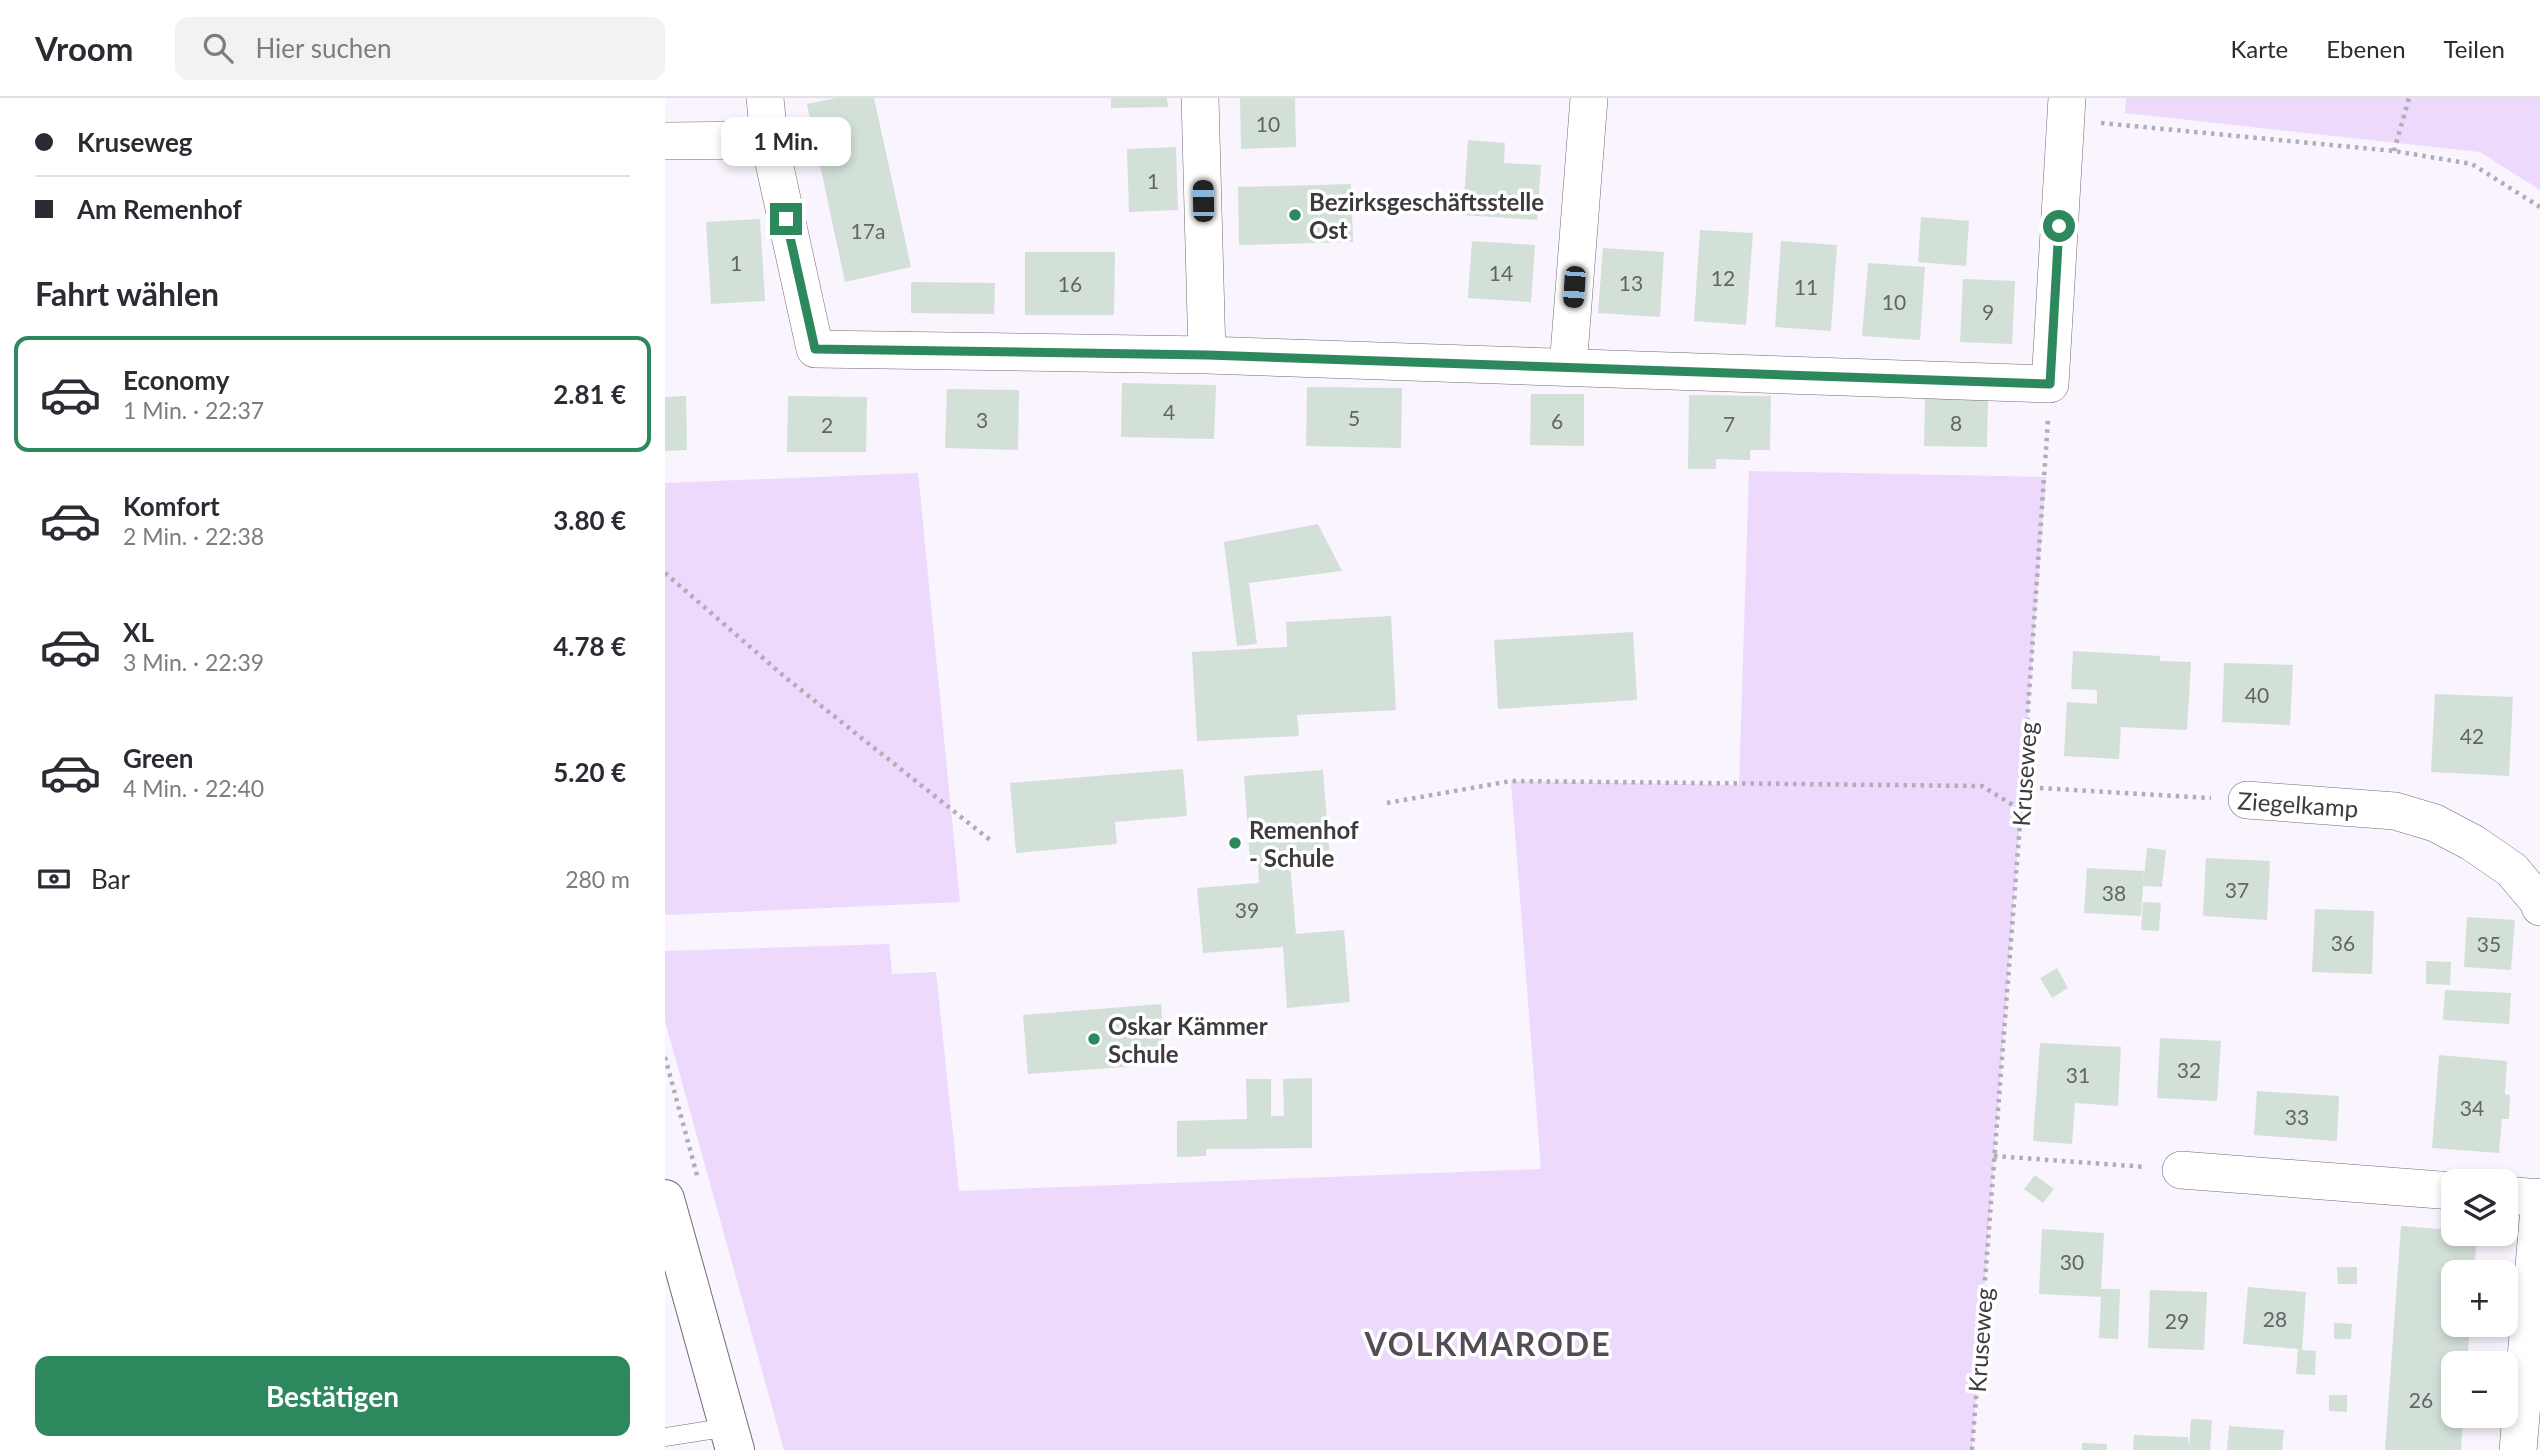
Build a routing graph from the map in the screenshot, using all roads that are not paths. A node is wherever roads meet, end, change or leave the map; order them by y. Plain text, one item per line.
1 (765, 98) edge
2 (1200, 98) edge
3 (1589, 98) edge
4 (2066, 109) edge
5 (769, 140) junction
6 (665, 141) edge
7 (1207, 355) junction
8 (1568, 368) junction
9 (2247, 800) road end
10 (2540, 907) edge
11 (2182, 1170) road end
12 (2441, 1190) edge
13 (2518, 1196) edge
14 (2540, 1197) edge
15 (665, 1199) edge
16 (665, 1437) edge
17 (732, 1439) edge
18 (2518, 1450) edge

1 - 5 street
2 - 7 street
3 - 8 street
4 - 8 street
5 - 6 street
5 - 7 street
7 - 8 street
9 - 10 street, Ziegelkamp
11 - 12 street
13 - 14 street
14 - 18 street
15 - 17 main road
16 - 17 lane

